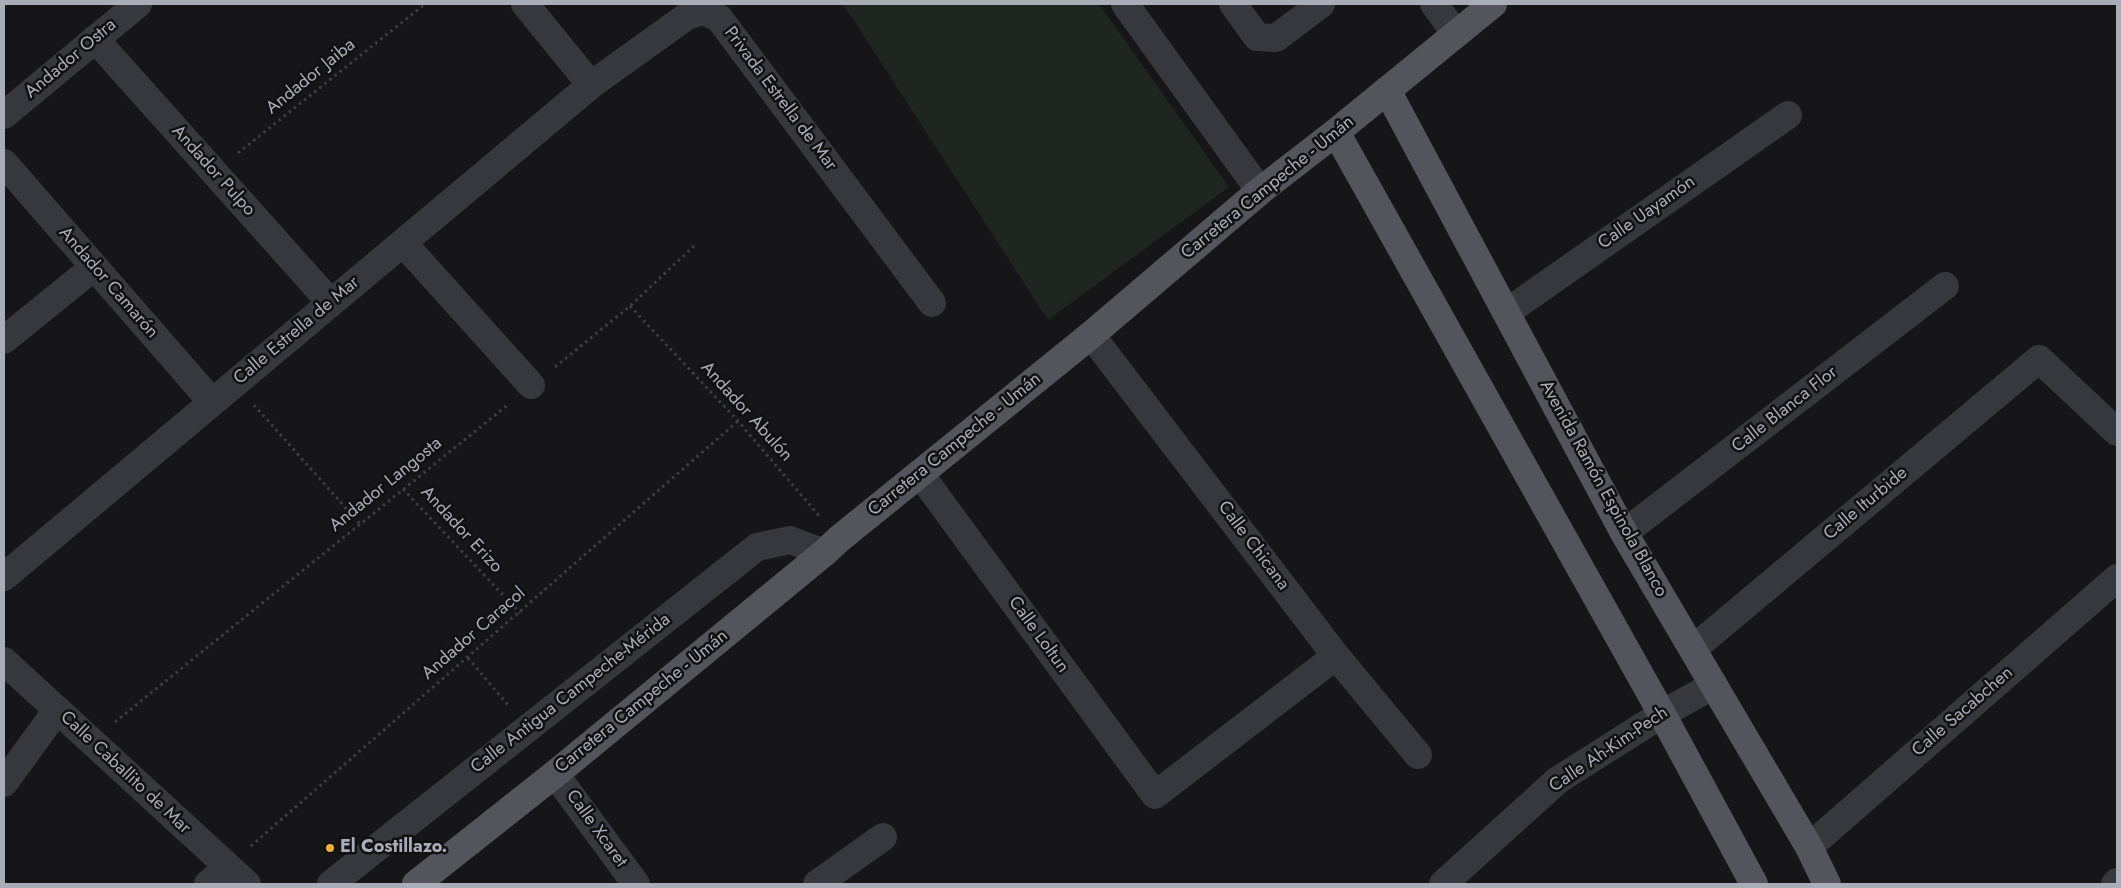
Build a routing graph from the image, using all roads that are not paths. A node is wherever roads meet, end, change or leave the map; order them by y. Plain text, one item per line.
1 (138, 4) edge
2 (525, 4) edge
3 (1125, 4) edge
4 (1234, 4) edge
5 (1320, 4) edge
6 (1434, 4) edge
7 (1493, 4) edge
8 (1456, 34) junction
9 (95, 39) junction
10 (591, 85) junction
11 (1387, 90) junction
12 (4, 115) edge
13 (1788, 115) dead end
14 (1336, 132) junction
15 (4, 163) edge
16 (1260, 192) junction
17 (403, 243) junction
18 (94, 267) junction
19 (1945, 286) dead end
20 (331, 303) junction
21 (932, 303) dead end
22 (1507, 312) junction
23 (1091, 335) junction
24 (4, 340) edge
25 (531, 385) road end
26 (212, 402) junction
27 (2113, 420) edge
28 (920, 474) junction
29 (1624, 534) junction
30 (832, 546) junction
31 (4, 577) edge
32 (2117, 578) edge
33 (1693, 649) junction
34 (1336, 656) junction
35 (4, 661) edge
36 (1714, 685) junction
37 (57, 710) junction
38 (1662, 714) junction
39 (1418, 755) dead end
40 (555, 774) junction
41 (4, 783) edge
42 (883, 837) dead end
43 (1809, 847) junction
44 (237, 875) edge
45 (208, 884) edge
46 (331, 884) edge
47 (416, 884) edge
48 (636, 884) edge
49 (817, 884) edge
50 (1443, 884) edge
51 (1754, 884) edge
52 (1827, 884) edge

1 - 9 street, Andador Ostra
2 - 10 street
3 - 16 street
4 - 5 street
6 - 8 street
7 - 8 main road, Carretera Campeche - Umán
8 - 11 main road, Carretera Campeche - Umán
9 - 12 street, Andador Ostra
9 - 20 street, Andador Pulpo
10 - 17 street, Calle Estrella de Mar
10 - 21 street, Privada Estrella de Mar
11 - 14 main road, Carretera Campeche - Umán
11 - 22 main road, Avenida Ramón Espinola Blanco
13 - 22 street, Calle Uayamón
14 - 16 main road, Carretera Campeche - Umán
14 - 38 main road
15 - 18 street, Andador Camarón
16 - 23 main road, Carretera Campeche - Umán
17 - 20 street, Calle Estrella de Mar
17 - 25 street
18 - 24 street
18 - 26 street, Andador Camarón
19 - 29 street, Calle Blanca Flor
20 - 26 street, Calle Estrella de Mar
22 - 29 main road, Avenida Ramón Espinola Blanco
23 - 28 main road, Carretera Campeche - Umán
23 - 34 street, Calle Chicana
26 - 31 street, Calle Estrella de Mar
27 - 33 street, Calle Iturbide
28 - 30 main road, Carretera Campeche - Umán
28 - 34 street, Calle Loltun
29 - 33 main road, Avenida Ramón Espinola Blanco
30 - 40 main road, Carretera Campeche - Umán
30 - 46 street, Calle Antigua Campeche-Mérida
32 - 43 street, Calle Sacabchen
33 - 36 main road, Avenida Ramón Espinola Blanco
34 - 39 street, Calle Chicana
35 - 37 street, Calle Caballito de Mar
36 - 38 street, Calle Ah-Kim-Pech
36 - 43 main road, Avenida Ramón Espinola Blanco
37 - 41 street
37 - 44 street, Calle Caballito de Mar
38 - 50 street, Calle Ah-Kim-Pech
38 - 51 main road
40 - 47 main road, Carretera Campeche - Umán
40 - 48 street, Calle Xcaret
42 - 49 street
43 - 52 main road, Avenida Ramón Espinola Blanco
44 - 45 street

